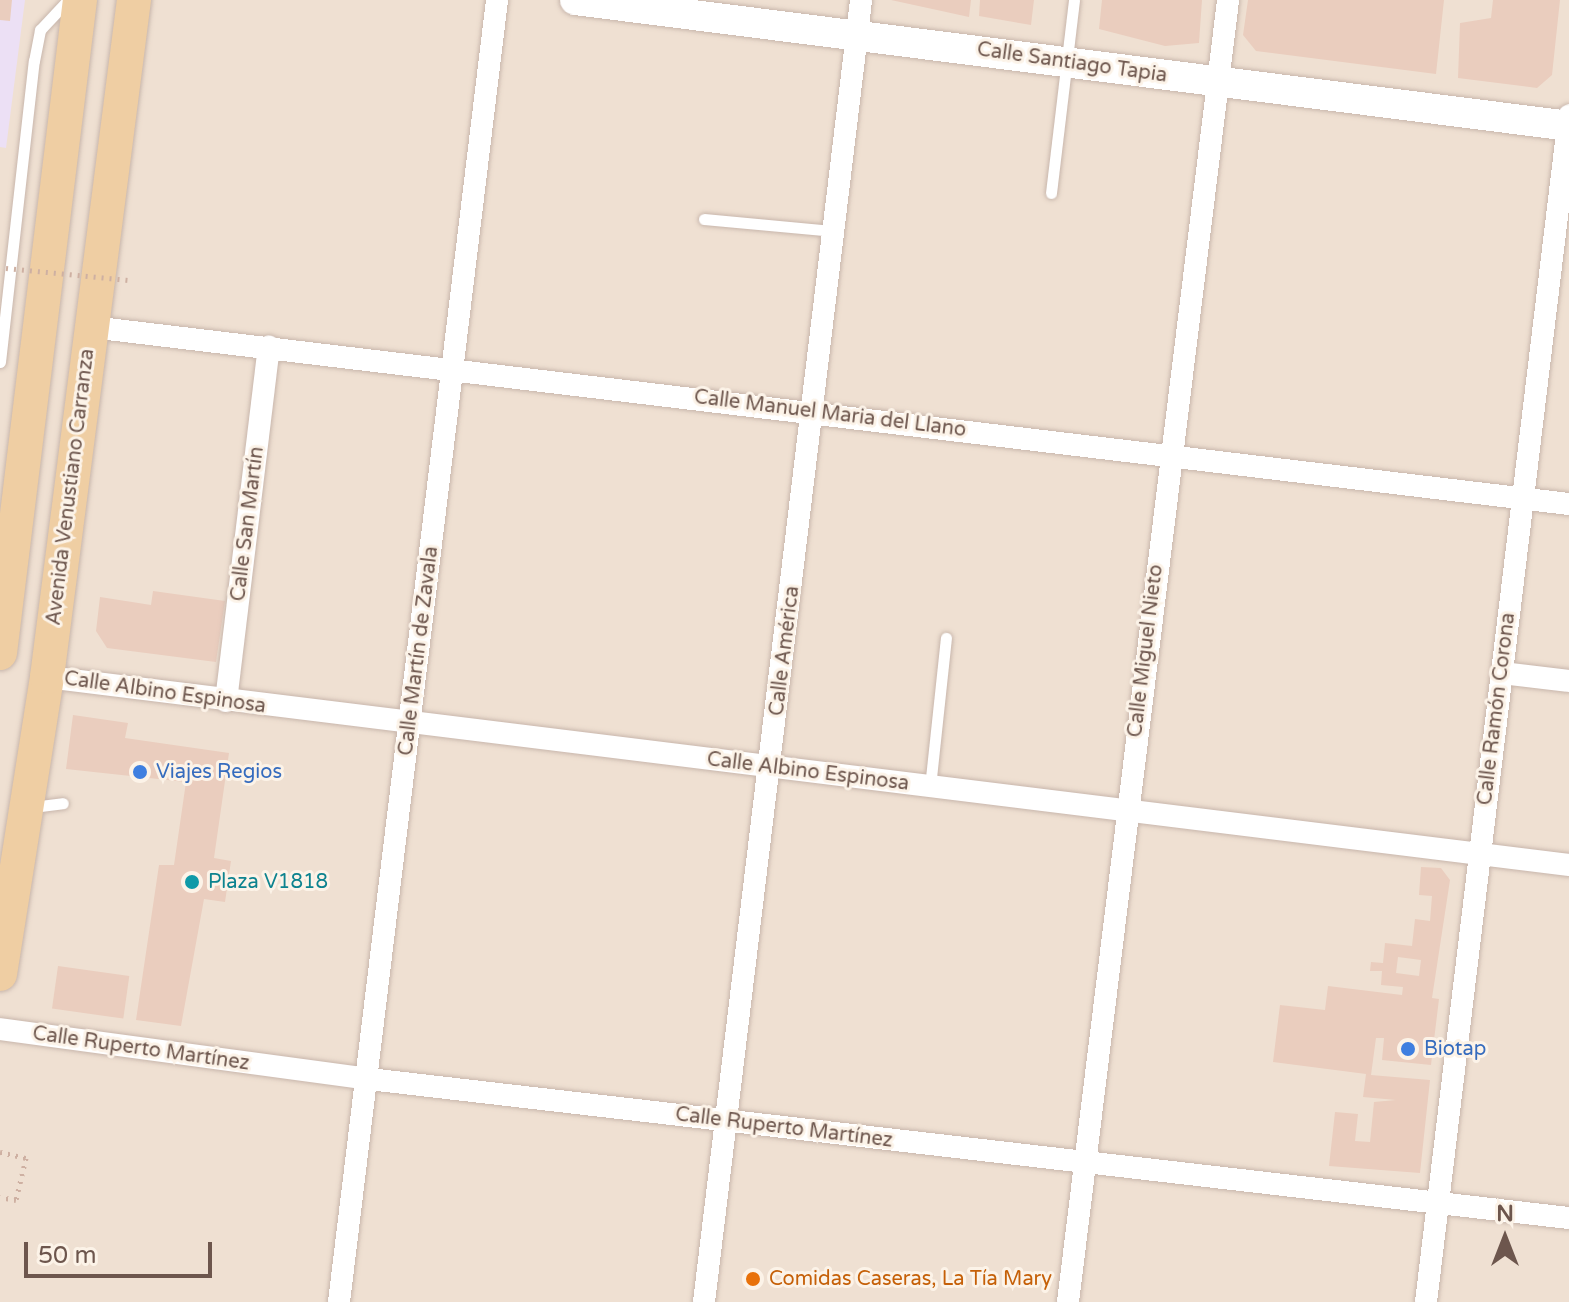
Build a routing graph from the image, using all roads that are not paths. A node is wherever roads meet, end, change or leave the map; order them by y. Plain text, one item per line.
1 (68, 0) edge
2 (80, 0) edge
3 (134, 0) edge
4 (497, 0) edge
5 (575, 0) edge
6 (861, 0) edge
7 (1074, 0) edge
8 (1228, 0) edge
9 (856, 34) junction
10 (1066, 62) junction
11 (1219, 82) junction
12 (1569, 123) edge
13 (1051, 193) dead end
14 (704, 219) dead end
15 (834, 231) junction
16 (91, 327) junction
17 (269, 347) junction
18 (0, 362) edge
19 (456, 368) junction
20 (814, 411) junction
21 (1171, 455) junction
22 (1523, 498) junction
23 (1569, 504) edge
24 (946, 638) dead end
25 (0, 653) edge
26 (1502, 673) junction
27 (47, 677) junction
28 (1569, 681) edge
29 (226, 701) junction
30 (409, 724) junction
31 (771, 766) junction
32 (930, 787) junction
33 (63, 803) dead end
34 (27, 808) junction
35 (1126, 812) junction
36 (1480, 854) junction
37 (1569, 865) edge
38 (0, 974) edge
39 (0, 1029) edge
40 (369, 1079) junction
41 (726, 1121) junction
42 (1084, 1165) junction
43 (1438, 1201) junction
44 (1569, 1218) edge
45 (339, 1302) edge
46 (704, 1302) edge
47 (1068, 1302) edge
48 (1426, 1302) edge

1 - 18 lane
2 - 25 main road
3 - 16 main road, Avenida Venustiano Carranza
4 - 19 street, Calle Martín de Zavala
5 - 9 street, Calle Santiago Tapia
6 - 9 street, Calle América
7 - 10 lane
8 - 11 street, Calle Miguel Nieto
9 - 10 street, Calle Santiago Tapia
9 - 15 street, Calle América
10 - 11 street, Calle Santiago Tapia
10 - 13 lane
11 - 12 street, Calle Santiago Tapia
11 - 21 street, Calle Miguel Nieto
12 - 22 street, Calle Ramón Corona
14 - 15 lane
15 - 20 street, Calle América
16 - 17 street, Calle Manuel Maria del Llano
16 - 27 main road, Avenida Venustiano Carranza
17 - 19 street, Calle Manuel Maria del Llano
17 - 29 street, Calle San Martín
19 - 20 street, Calle Manuel Maria del Llano
19 - 30 street, Calle Martín de Zavala
20 - 21 street, Calle Manuel Maria del Llano
20 - 31 street, Calle América
21 - 22 street, Calle Manuel Maria del Llano
21 - 35 street, Calle Miguel Nieto
22 - 23 street, Calle Manuel Maria del Llano
22 - 26 street, Calle Ramón Corona
24 - 32 lane
26 - 28 street
26 - 36 street, Calle Ramón Corona
27 - 29 street, Calle Albino Espinosa
27 - 34 main road, Avenida Venustiano Carranza
29 - 30 street, Calle Albino Espinosa
30 - 31 street, Calle Albino Espinosa
30 - 40 street, Calle Martín de Zavala
31 - 32 street, Calle Albino Espinosa
31 - 41 street, Calle América
32 - 35 street, Calle Albino Espinosa
33 - 34 lane
34 - 38 main road, Avenida Venustiano Carranza
35 - 36 street, Calle Albino Espinosa
35 - 42 street, Calle Miguel Nieto
36 - 37 street, Calle Albino Espinosa
36 - 43 street, Calle Ramón Corona
39 - 40 street, Calle Ruperto Martínez
40 - 41 street, Calle Ruperto Martínez
40 - 45 street, Calle Martín de Zavala
41 - 42 street, Calle Ruperto Martínez
41 - 46 street, Calle América
42 - 43 street, Calle Ruperto Martínez
42 - 47 street, Calle Miguel Nieto
43 - 44 street, Calle Ruperto Martínez
43 - 48 street, Calle Ramón Corona

